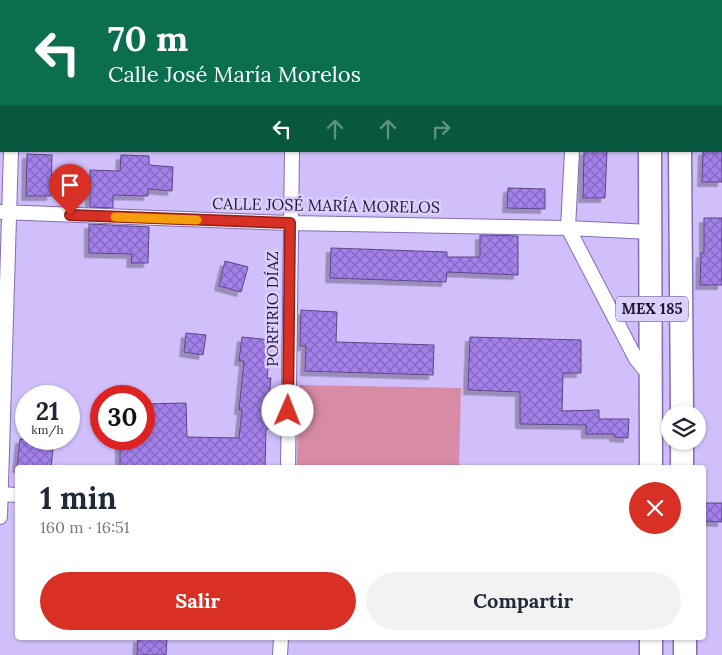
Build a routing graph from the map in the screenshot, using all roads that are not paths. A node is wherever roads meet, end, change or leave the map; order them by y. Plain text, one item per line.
1 (11, 152) edge
2 (292, 152) edge
3 (572, 152) edge
4 (650, 152) edge
5 (680, 152) edge
6 (5, 212) edge
7 (290, 223) junction
8 (568, 228) junction
9 (651, 232) junction
10 (3, 357) edge
11 (652, 378) junction
12 (682, 405) edge
13 (682, 450) edge
14 (288, 465) edge
15 (651, 465) edge
16 (682, 465) edge
17 (0, 494) edge
18 (15, 495) edge
19 (0, 517) edge
20 (281, 640) edge
21 (651, 640) edge
22 (685, 640) edge
23 (280, 655) edge
24 (651, 655) edge
25 (685, 655) edge

1 - 6 street
2 - 7 street, PORFIRIO DÍAZ
3 - 8 street
4 - 9 main road, MEX 185
5 - 12 main road, MEX 185
6 - 7 street, CALLE JOSÉ MARÍA MORELOS
6 - 10 street
7 - 8 street, CALLE JOSÉ MARÍA MORELOS
7 - 14 street, PORFIRIO DÍAZ
8 - 9 street, CALLE JOSÉ MARÍA MORELOS
8 - 11 street
9 - 11 main road, MEX 185
10 - 17 street
11 - 15 main road, MEX 185
13 - 16 main road
17 - 18 street
17 - 19 street
20 - 23 street
21 - 24 main road
22 - 25 main road

